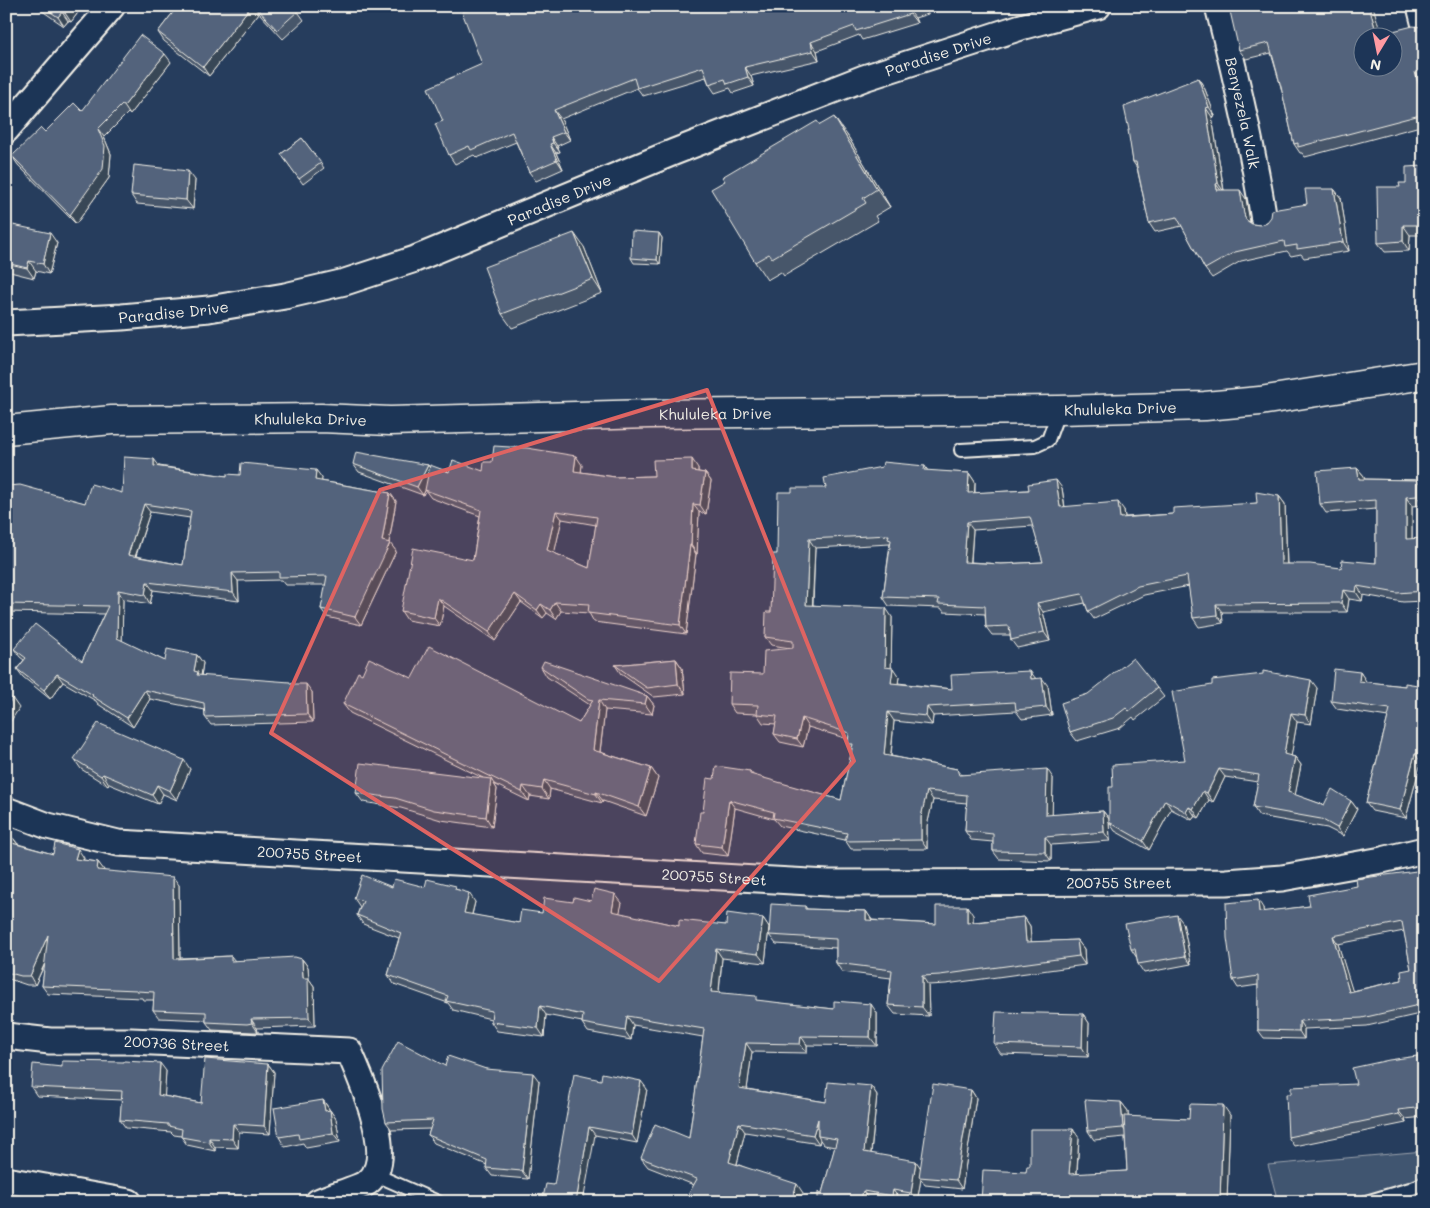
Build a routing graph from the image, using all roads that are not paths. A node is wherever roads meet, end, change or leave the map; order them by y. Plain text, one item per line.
1 (112, 6) edge
2 (1098, 6) edge
3 (1218, 6) edge
4 (1420, 6) edge
5 (1018, 17) edge
6 (1424, 22) edge
7 (6, 130) edge
8 (1264, 220) dead end
9 (6, 323) edge
10 (1424, 375) edge
11 (1058, 410) junction
12 (6, 430) edge
13 (961, 450) dead end
14 (6, 810) edge
15 (1424, 850) edge
16 (6, 1036) edge
17 (374, 1174) junction
18 (6, 1180) edge
19 (1424, 1183) edge
20 (129, 1202) edge
21 (318, 1202) edge
22 (438, 1202) edge
23 (1366, 1202) edge

1 - 7 street
2 - 5 street, Paradise Drive
3 - 8 street, Benyezela Walk
4 - 6 street
5 - 9 street, Paradise Drive
10 - 11 street, Khululeka Drive
11 - 12 street, Khululeka Drive
11 - 13 lane
14 - 15 street, 200755 Street
16 - 17 street, 200736 Street
17 - 21 street
17 - 22 lane
18 - 20 street
19 - 23 lane

